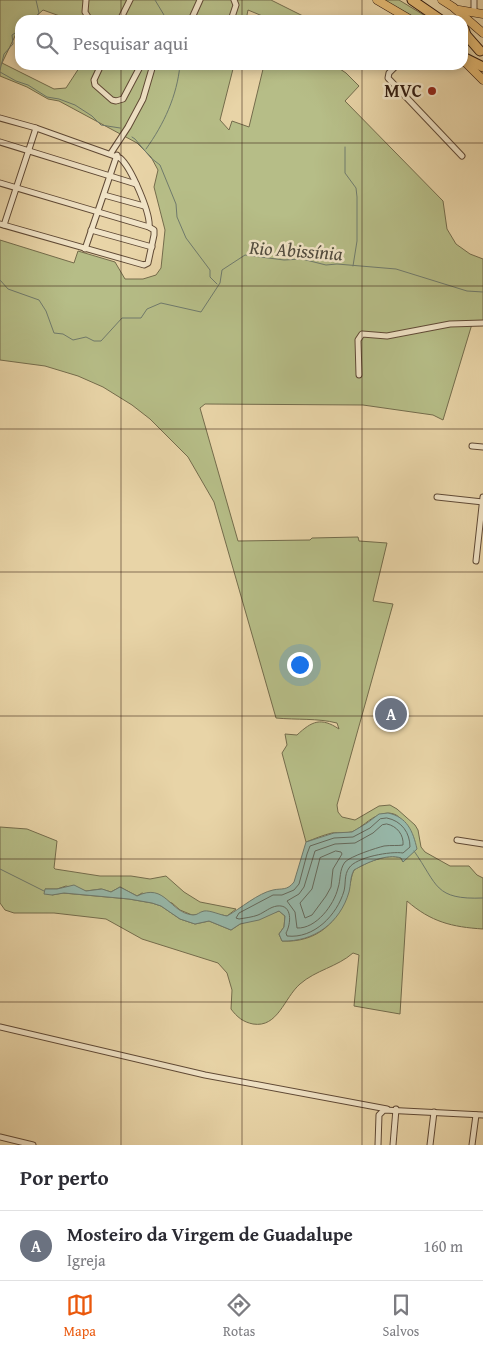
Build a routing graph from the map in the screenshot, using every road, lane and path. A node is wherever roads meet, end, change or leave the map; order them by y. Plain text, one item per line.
1 (86, 0) edge
2 (130, 0) edge
3 (200, 0) edge
4 (234, 0) edge
5 (377, 0) edge
6 (412, 0) edge
7 (442, 0) edge
8 (474, 0) edge
9 (453, 7) junction
10 (460, 13) joint
11 (87, 15) edge
12 (122, 15) edge
13 (193, 15) edge
14 (233, 15) edge
15 (402, 15) edge
16 (434, 15) edge
17 (476, 16) edge
18 (468, 26) edge
19 (483, 33) edge
20 (468, 38) edge
21 (481, 53) edge
22 (468, 60) edge
23 (468, 64) edge
24 (483, 67) edge
25 (99, 70) edge
26 (138, 70) edge
27 (151, 70) edge
28 (392, 70) edge
29 (483, 80) edge
30 (0, 118) edge
31 (36, 128) junction
32 (0, 142) edge
33 (28, 150) junction
34 (114, 154) junction
35 (462, 156) dead end
36 (109, 177) junction
37 (0, 183) edge
38 (136, 184) junction
39 (16, 188) junction
40 (104, 194) junction
41 (144, 206) junction
42 (97, 213) junction
43 (2, 225) edge
44 (149, 227) junction
45 (91, 230) junction
46 (152, 247) junction
47 (85, 249) junction
48 (483, 323) edge
49 (359, 375) dead end
50 (472, 446) dead end
51 (483, 448) edge
52 (437, 497) dead end
53 (483, 497) edge
54 (483, 502) edge
55 (476, 561) dead end
56 (457, 840) dead end
57 (483, 844) edge
58 (0, 1027) edge
59 (387, 1109) junction
60 (396, 1109) junction
61 (434, 1112) junction
62 (476, 1115) junction
63 (483, 1115) edge
64 (0, 1138) edge
65 (33, 1145) edge
66 (378, 1145) edge
67 (393, 1145) edge
68 (430, 1145) edge
69 (472, 1145) edge

1 - 11 street
2 - 12 street
3 - 13 street
4 - 14 street
5 - 15 main road
6 - 16 highway
7 - 9 main road
8 - 17 street
9 - 10 main road
9 - 17 main road
10 - 17 main road
17 - 18 main road
17 - 19 main road
20 - 21 highway
22 - 24 highway
23 - 29 main road
25 - 26 street
27 - 34 street
28 - 35 street
30 - 31 street
31 - 33 street
31 - 34 street
32 - 33 street
33 - 36 street
33 - 39 street
34 - 36 street
34 - 38 street
36 - 38 street
36 - 40 street
37 - 39 street
38 - 41 street
39 - 42 street
39 - 43 street
40 - 41 street
40 - 42 street
41 - 44 street
42 - 44 street
42 - 45 street
43 - 47 street
44 - 46 street
45 - 46 street
45 - 47 street
46 - 47 street
48 - 49 street
50 - 51 street
52 - 54 street
53 - 54 street
54 - 55 street
56 - 57 street
58 - 59 street
59 - 60 street
59 - 66 street
60 - 61 street
60 - 67 street
61 - 62 street
61 - 68 street
62 - 63 street
62 - 69 street
64 - 65 street

